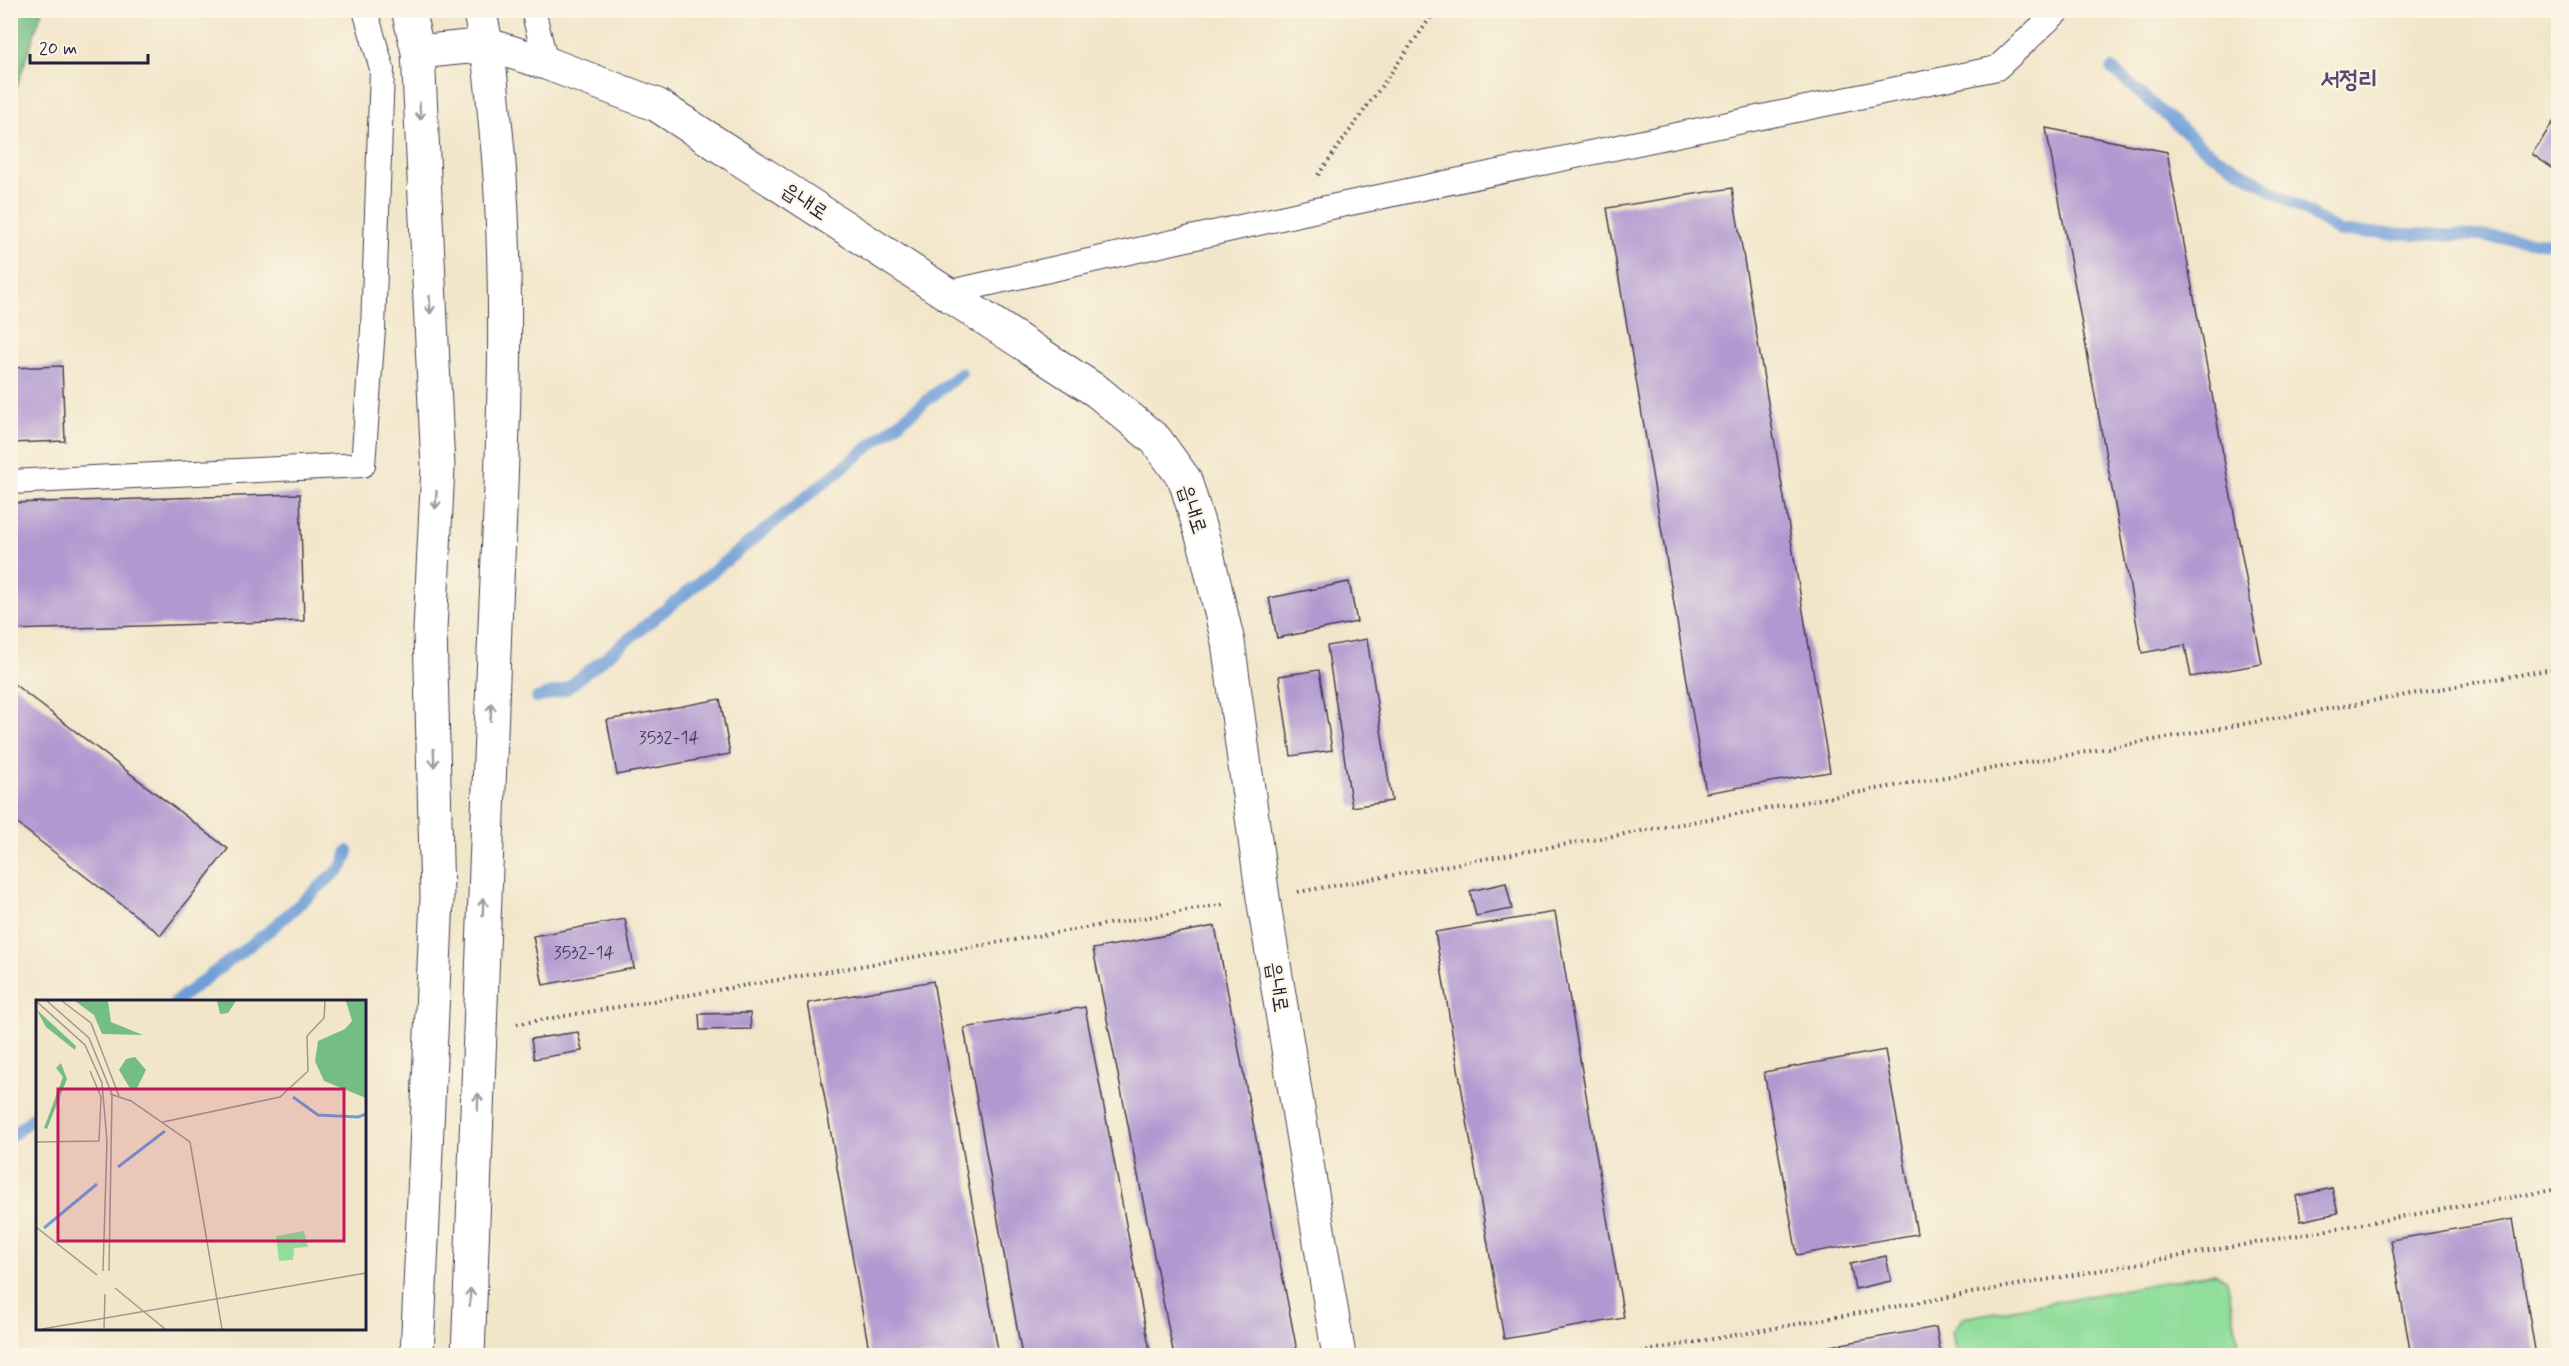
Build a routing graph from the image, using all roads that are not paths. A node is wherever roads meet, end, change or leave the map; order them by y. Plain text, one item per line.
1 (365, 10) edge
2 (408, 10) edge
3 (479, 10) edge
4 (533, 10) edge
5 (2059, 10) edge
6 (488, 45) junction
7 (418, 52) junction
8 (546, 63) junction
9 (946, 293) junction
10 (10, 482) edge
11 (417, 1356) edge
12 (468, 1356) edge
13 (1339, 1356) edge

1 - 10 lane
2 - 7 street
3 - 6 street
4 - 8 lane
5 - 9 lane
6 - 7 street
6 - 8 street, 읍내로
12 -> 6 street
7 -> 11 street
8 - 9 street, 읍내로
9 - 13 street, 읍내로

